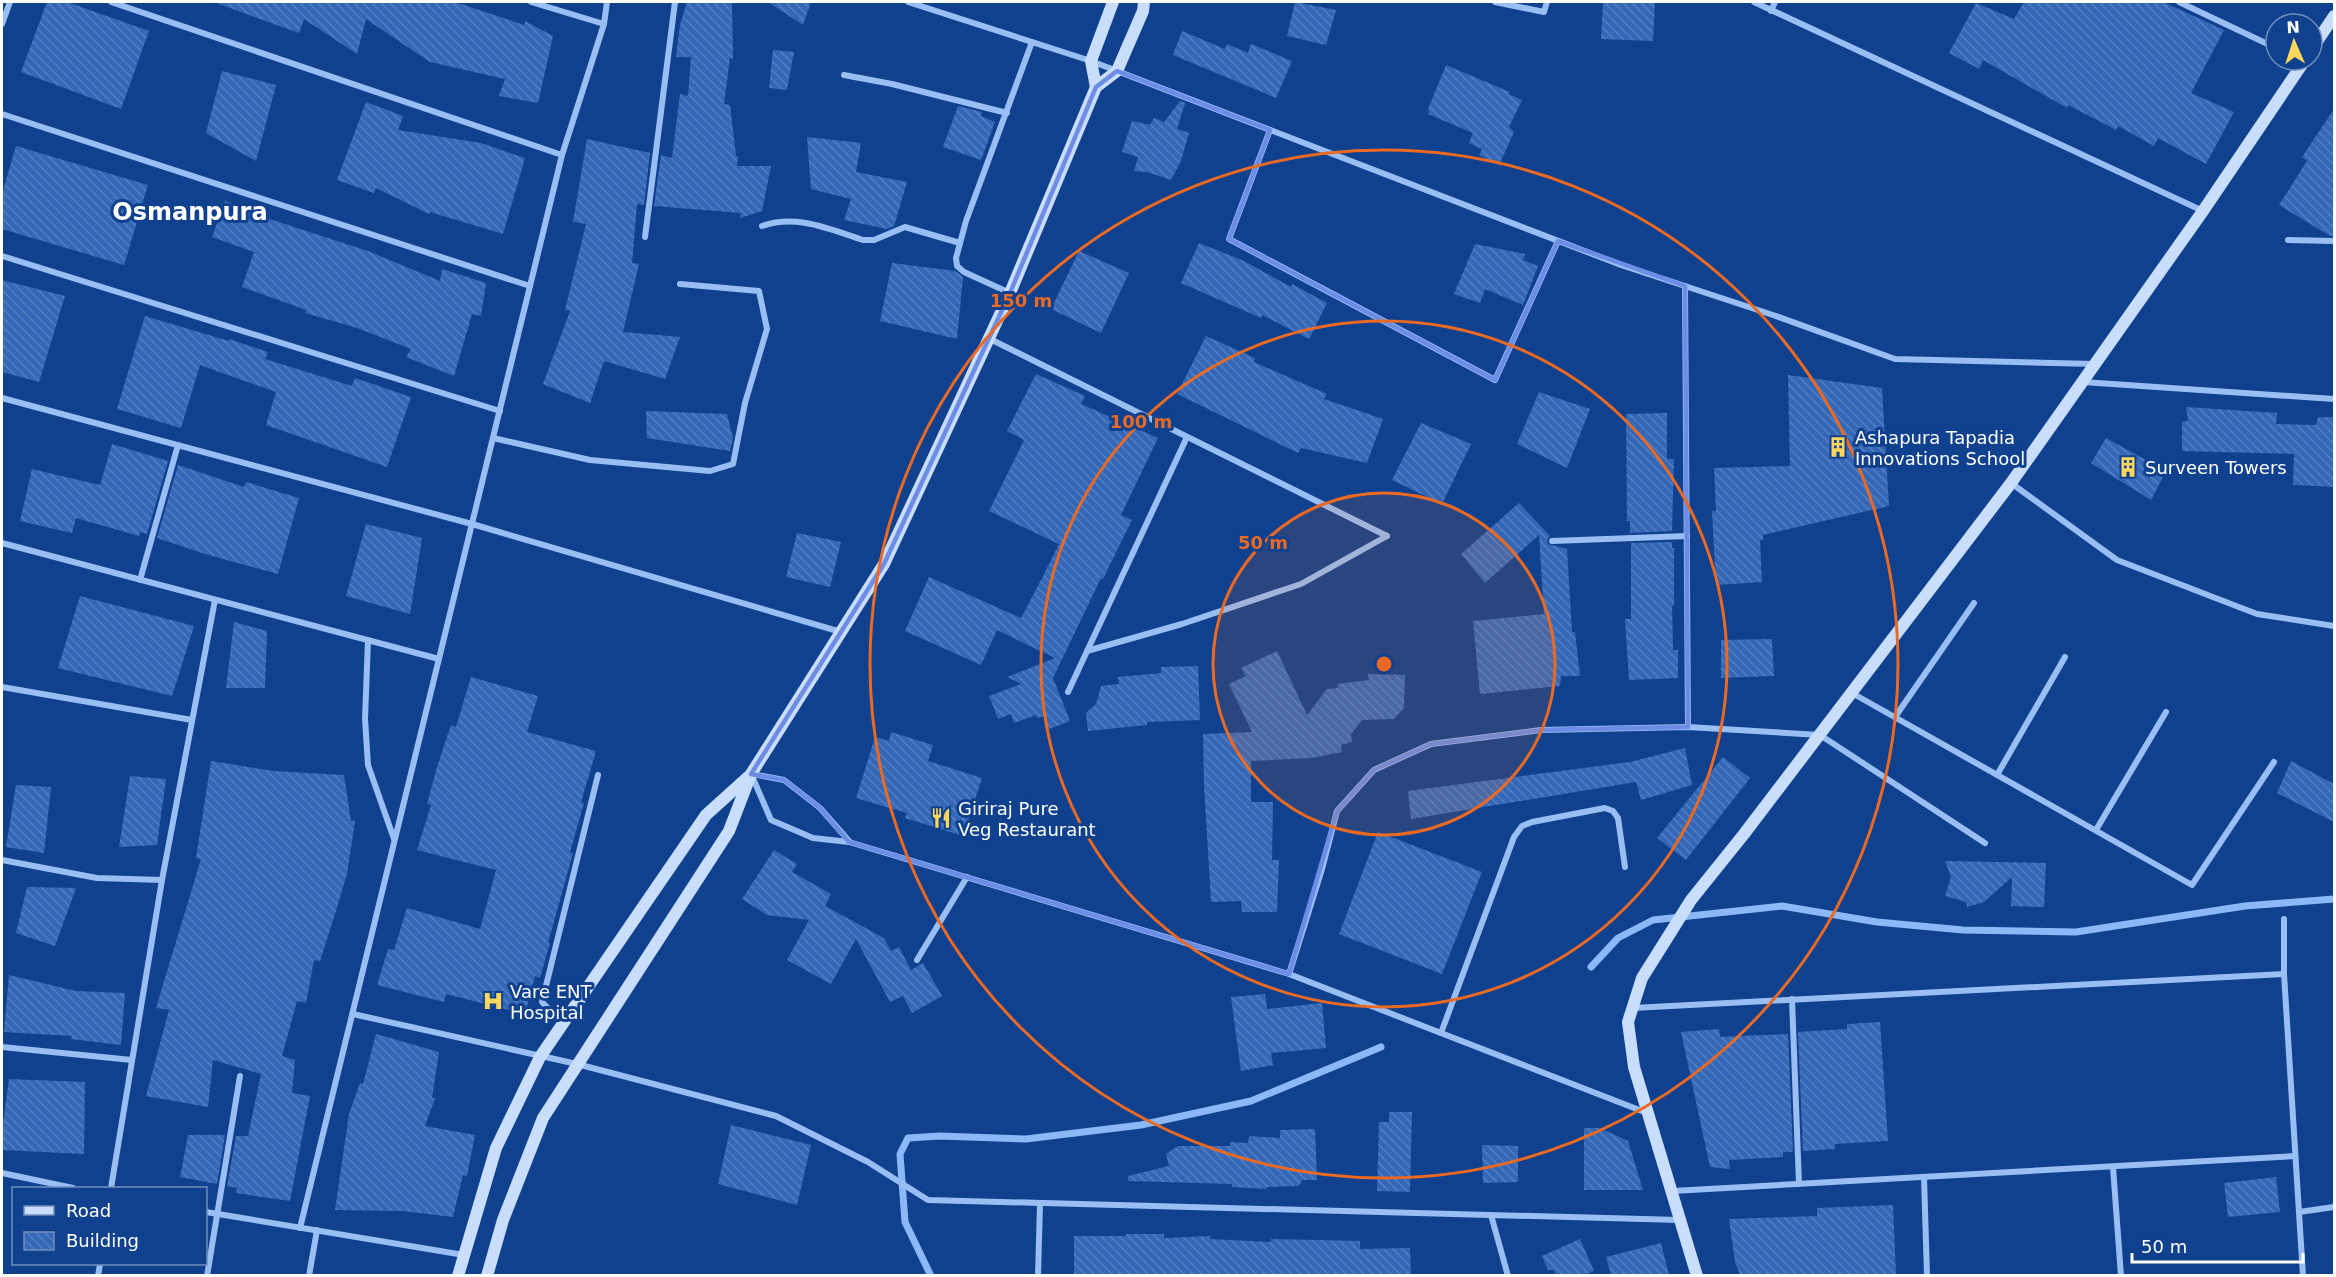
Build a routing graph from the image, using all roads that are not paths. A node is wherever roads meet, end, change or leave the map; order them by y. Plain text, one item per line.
1 (10, 2) edge
2 (111, 2) edge
3 (531, 2) edge
4 (607, 2) edge
5 (675, 2) edge
6 (908, 2) edge
7 (1113, 2) edge
8 (1144, 2) edge
9 (1495, 2) edge
10 (1547, 2) edge
11 (1754, 2) edge
12 (1775, 2) edge
13 (2179, 2) edge
14 (1771, 11) junction
15 (2334, 16) edge
16 (2, 24) edge
17 (604, 24) junction
18 (2324, 31) edge
19 (1032, 42) junction
20 (2264, 42) edge
21 (1091, 61) junction
22 (1117, 71) junction
23 (2296, 72) edge
24 (844, 75) dead end
25 (1096, 87) junction
26 (1007, 113) junction
27 (2, 114) edge
28 (1270, 130) junction
29 (562, 154) junction
30 (2203, 210) junction
31 (762, 226) dead end
32 (645, 237) dead end
33 (2288, 240) dead end
34 (1558, 241) junction
35 (2334, 241) edge
36 (960, 243) junction
37 (2, 256) edge
38 (680, 284) dead end
39 (530, 286) junction
40 (1685, 286) junction
41 (1011, 293) junction
42 (990, 339) junction
43 (2095, 364) junction
44 (2082, 382) junction
45 (2, 398) edge
46 (2334, 399) edge
47 (500, 411) junction
48 (1186, 437) junction
49 (493, 438) junction
50 (178, 445) junction
51 (2011, 483) junction
52 (472, 524) junction
53 (1687, 536) junction
54 (1552, 541) dead end
55 (2, 543) edge
56 (140, 580) junction
57 (215, 600) junction
58 (1974, 603) dead end
59 (2334, 626) edge
60 (842, 632) junction
61 (368, 640) junction
62 (1088, 651) junction
63 (2065, 657) dead end
64 (439, 659) junction
65 (2, 687) edge
66 (1068, 692) dead end
67 (1852, 693) junction
68 (2166, 712) dead end
69 (1895, 717) junction
70 (192, 720) junction
71 (1688, 727) junction
72 (1820, 735) junction
73 (2274, 762) dead end
74 (751, 774) junction
75 (598, 775) dead end
76 (1997, 775) junction
77 (2096, 830) junction
78 (395, 841) junction
79 (849, 842) junction
80 (1985, 843) dead end
81 (2, 860) edge
82 (1625, 867) dead end
83 (967, 877) junction
84 (162, 880) junction
85 (2284, 919) dead end
86 (917, 960) dead end
87 (1289, 974) junction
88 (2284, 974) junction
89 (1792, 999) junction
90 (1632, 1008) junction
91 (352, 1014) junction
92 (563, 1024) junction
93 (1441, 1033) junction
94 (2, 1047) edge
95 (540, 1057) junction
96 (132, 1060) junction
97 (578, 1064) junction
98 (240, 1076) dead end
99 (1648, 1113) junction
100 (2295, 1156) junction
101 (2113, 1167) junction
102 (2, 1173) edge
103 (1924, 1177) junction
104 (1799, 1184) junction
105 (68, 1187) edge
106 (111, 1187) edge
107 (1671, 1191) junction
108 (1040, 1204) junction
109 (2334, 1207) edge
110 (207, 1212) edge
111 (2299, 1212) junction
112 (216, 1213) junction
113 (1491, 1215) junction
114 (1680, 1220) junction
115 (300, 1228) junction
116 (317, 1230) junction
117 (464, 1255) junction
118 (207, 1275) edge
119 (309, 1275) edge
120 (458, 1275) edge
121 (487, 1275) edge
122 (1038, 1275) edge
123 (1508, 1275) edge
124 (1697, 1275) edge
125 (1927, 1275) edge
126 (2121, 1275) edge
127 (2302, 1275) edge

1 - 16 street
2 - 29 street
3 - 17 street
4 - 17 street
5 - 32 street
6 - 19 street
7 - 21 street
8 - 22 street
9 - 10 street
11 - 14 street
12 - 14 street
13 - 20 street
14 - 30 street
15 - 18 street
17 - 29 street
19 - 21 street
19 - 26 street
21 - 22 street
21 - 25 street
22 - 25 street
22 - 28 street
23 - 30 street
24 - 26 street
25 - 41 street
26 - 36 street
27 - 39 street
28 - 34 street
28 - 34 street
29 - 39 street
30 - 43 street
31 - 36 street
33 - 35 street
34 - 40 street
36 - 41 street
37 - 47 street
38 - 49 street
39 - 47 street
40 - 43 street
40 - 53 street
41 - 42 street
42 - 48 street
42 - 60 street
43 - 44 street
44 - 46 street
44 - 51 street
45 - 50 street
47 - 49 street
48 - 62 street
48 - 62 street
49 - 52 street
50 - 52 street
50 - 56 street
51 - 59 street
51 - 67 street
52 - 60 street
52 - 64 street
53 - 54 street
53 - 71 street
55 - 56 street
56 - 57 street
57 - 61 street
57 - 70 street
58 - 69 street
60 - 74 street
61 - 64 street
61 - 78 street
62 - 66 street
63 - 76 street
64 - 78 street
65 - 70 street
67 - 69 street
67 - 72 street
68 - 77 street
69 - 76 street
70 - 84 street
71 - 72 street
71 - 87 street
72 - 80 street
72 - 90 street
73 - 77 street
74 - 79 street
74 - 79 street
74 - 92 street
74 - 97 street
75 - 92 street
76 - 77 street
78 - 91 street
79 - 83 street
81 - 84 street
82 - 93 street
83 - 86 street
83 - 87 street
84 - 96 street
85 - 88 street
87 - 93 street
88 - 89 street
88 - 100 street
89 - 90 street
89 - 104 street
90 - 99 street
91 - 95 street
91 - 115 street
92 - 95 street
93 - 99 street
94 - 96 street
95 - 97 street
95 - 117 street
96 - 106 street
97 - 108 street
97 - 121 street
98 - 112 street
99 - 107 street
100 - 101 street
100 - 111 street
101 - 103 street
101 - 126 street
102 - 105 street
103 - 104 street
103 - 125 street
104 - 107 street
107 - 114 street
108 - 113 street
108 - 122 street
109 - 111 street
110 - 112 street
111 - 127 street
112 - 115 street
112 - 118 street
113 - 114 street
113 - 123 street
114 - 124 street
115 - 116 street
116 - 117 street
116 - 119 street
117 - 120 street

